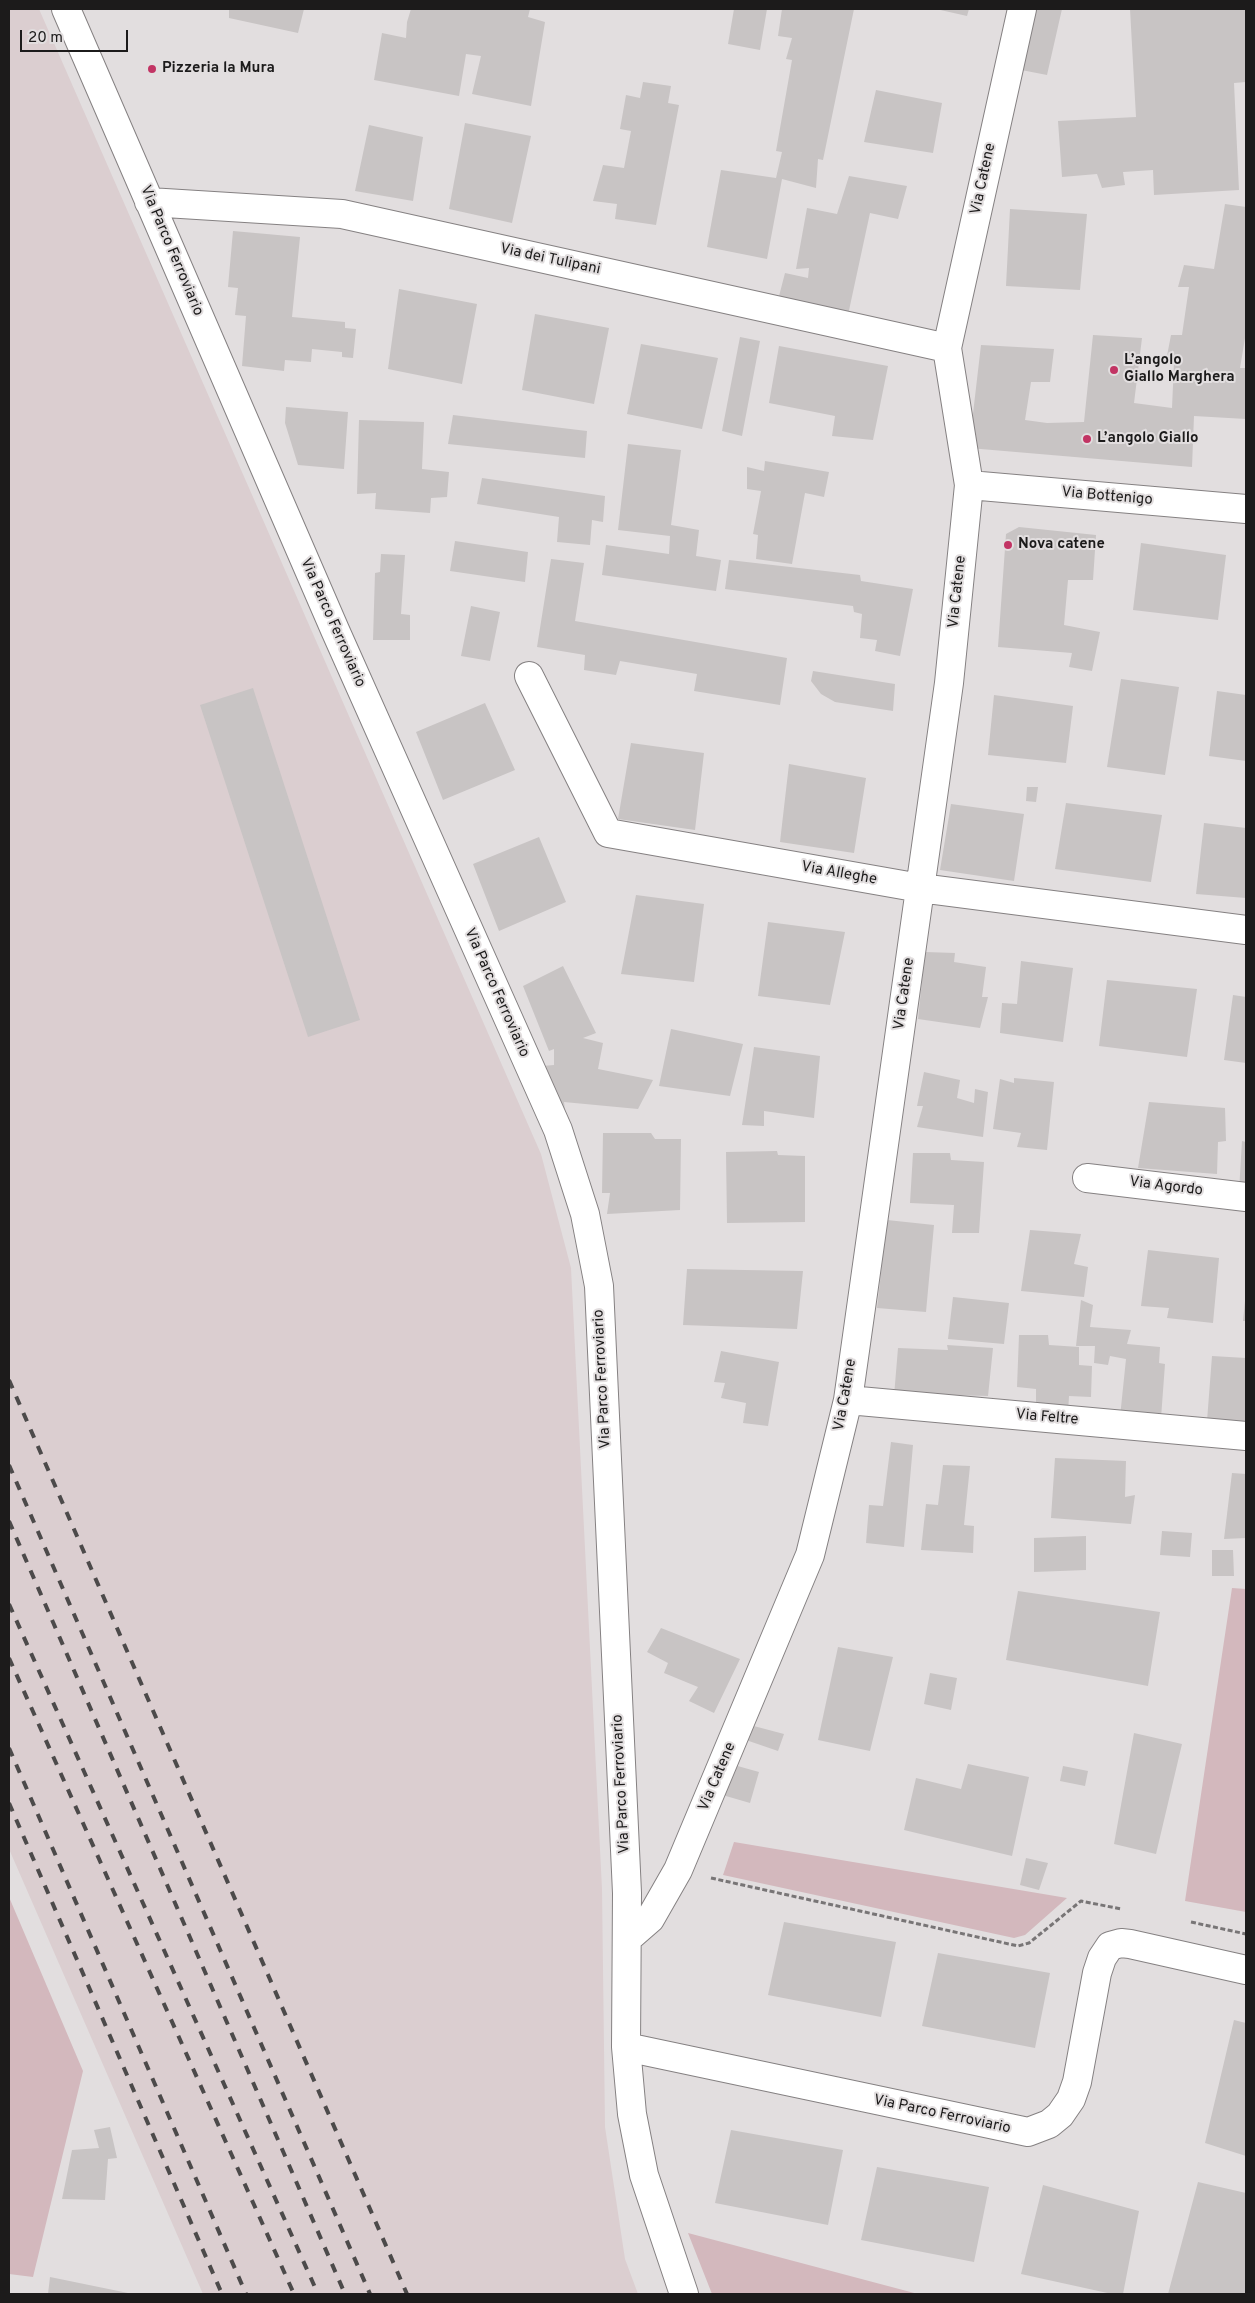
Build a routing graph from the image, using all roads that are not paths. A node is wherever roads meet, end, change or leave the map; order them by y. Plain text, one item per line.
1 (66, 9) edge
2 (1022, 9) edge
3 (149, 202) junction
4 (947, 348) junction
5 (969, 485) junction
6 (1246, 508) edge
7 (529, 676) dead end
8 (920, 888) junction
9 (1246, 930) edge
10 (1087, 1178) dead end
11 (1246, 1197) edge
12 (848, 1400) junction
13 (1246, 1436) edge
14 (627, 1940) junction
15 (1246, 1970) edge
16 (626, 2048) junction
17 (684, 2294) edge

1 - 3 street, Via Parco Ferroviario
2 - 4 street, Via Catene
3 - 4 street, Via dei Tulipani
3 - 14 street, Via Parco Ferroviario
4 - 5 street, Via Catene
5 - 6 street, Via Bottenigo
5 - 8 street, Via Catene
7 - 8 street, Via Alleghe
8 - 9 street, Via Alleghe
8 - 12 street, Via Catene
10 - 11 street, Via Agordo
12 - 13 street, Via Feltre
12 - 14 street, Via Catene
14 - 16 street, Via Parco Ferroviario
15 - 16 street, Via Parco Ferroviario
16 - 17 street, Via Parco Ferroviario

